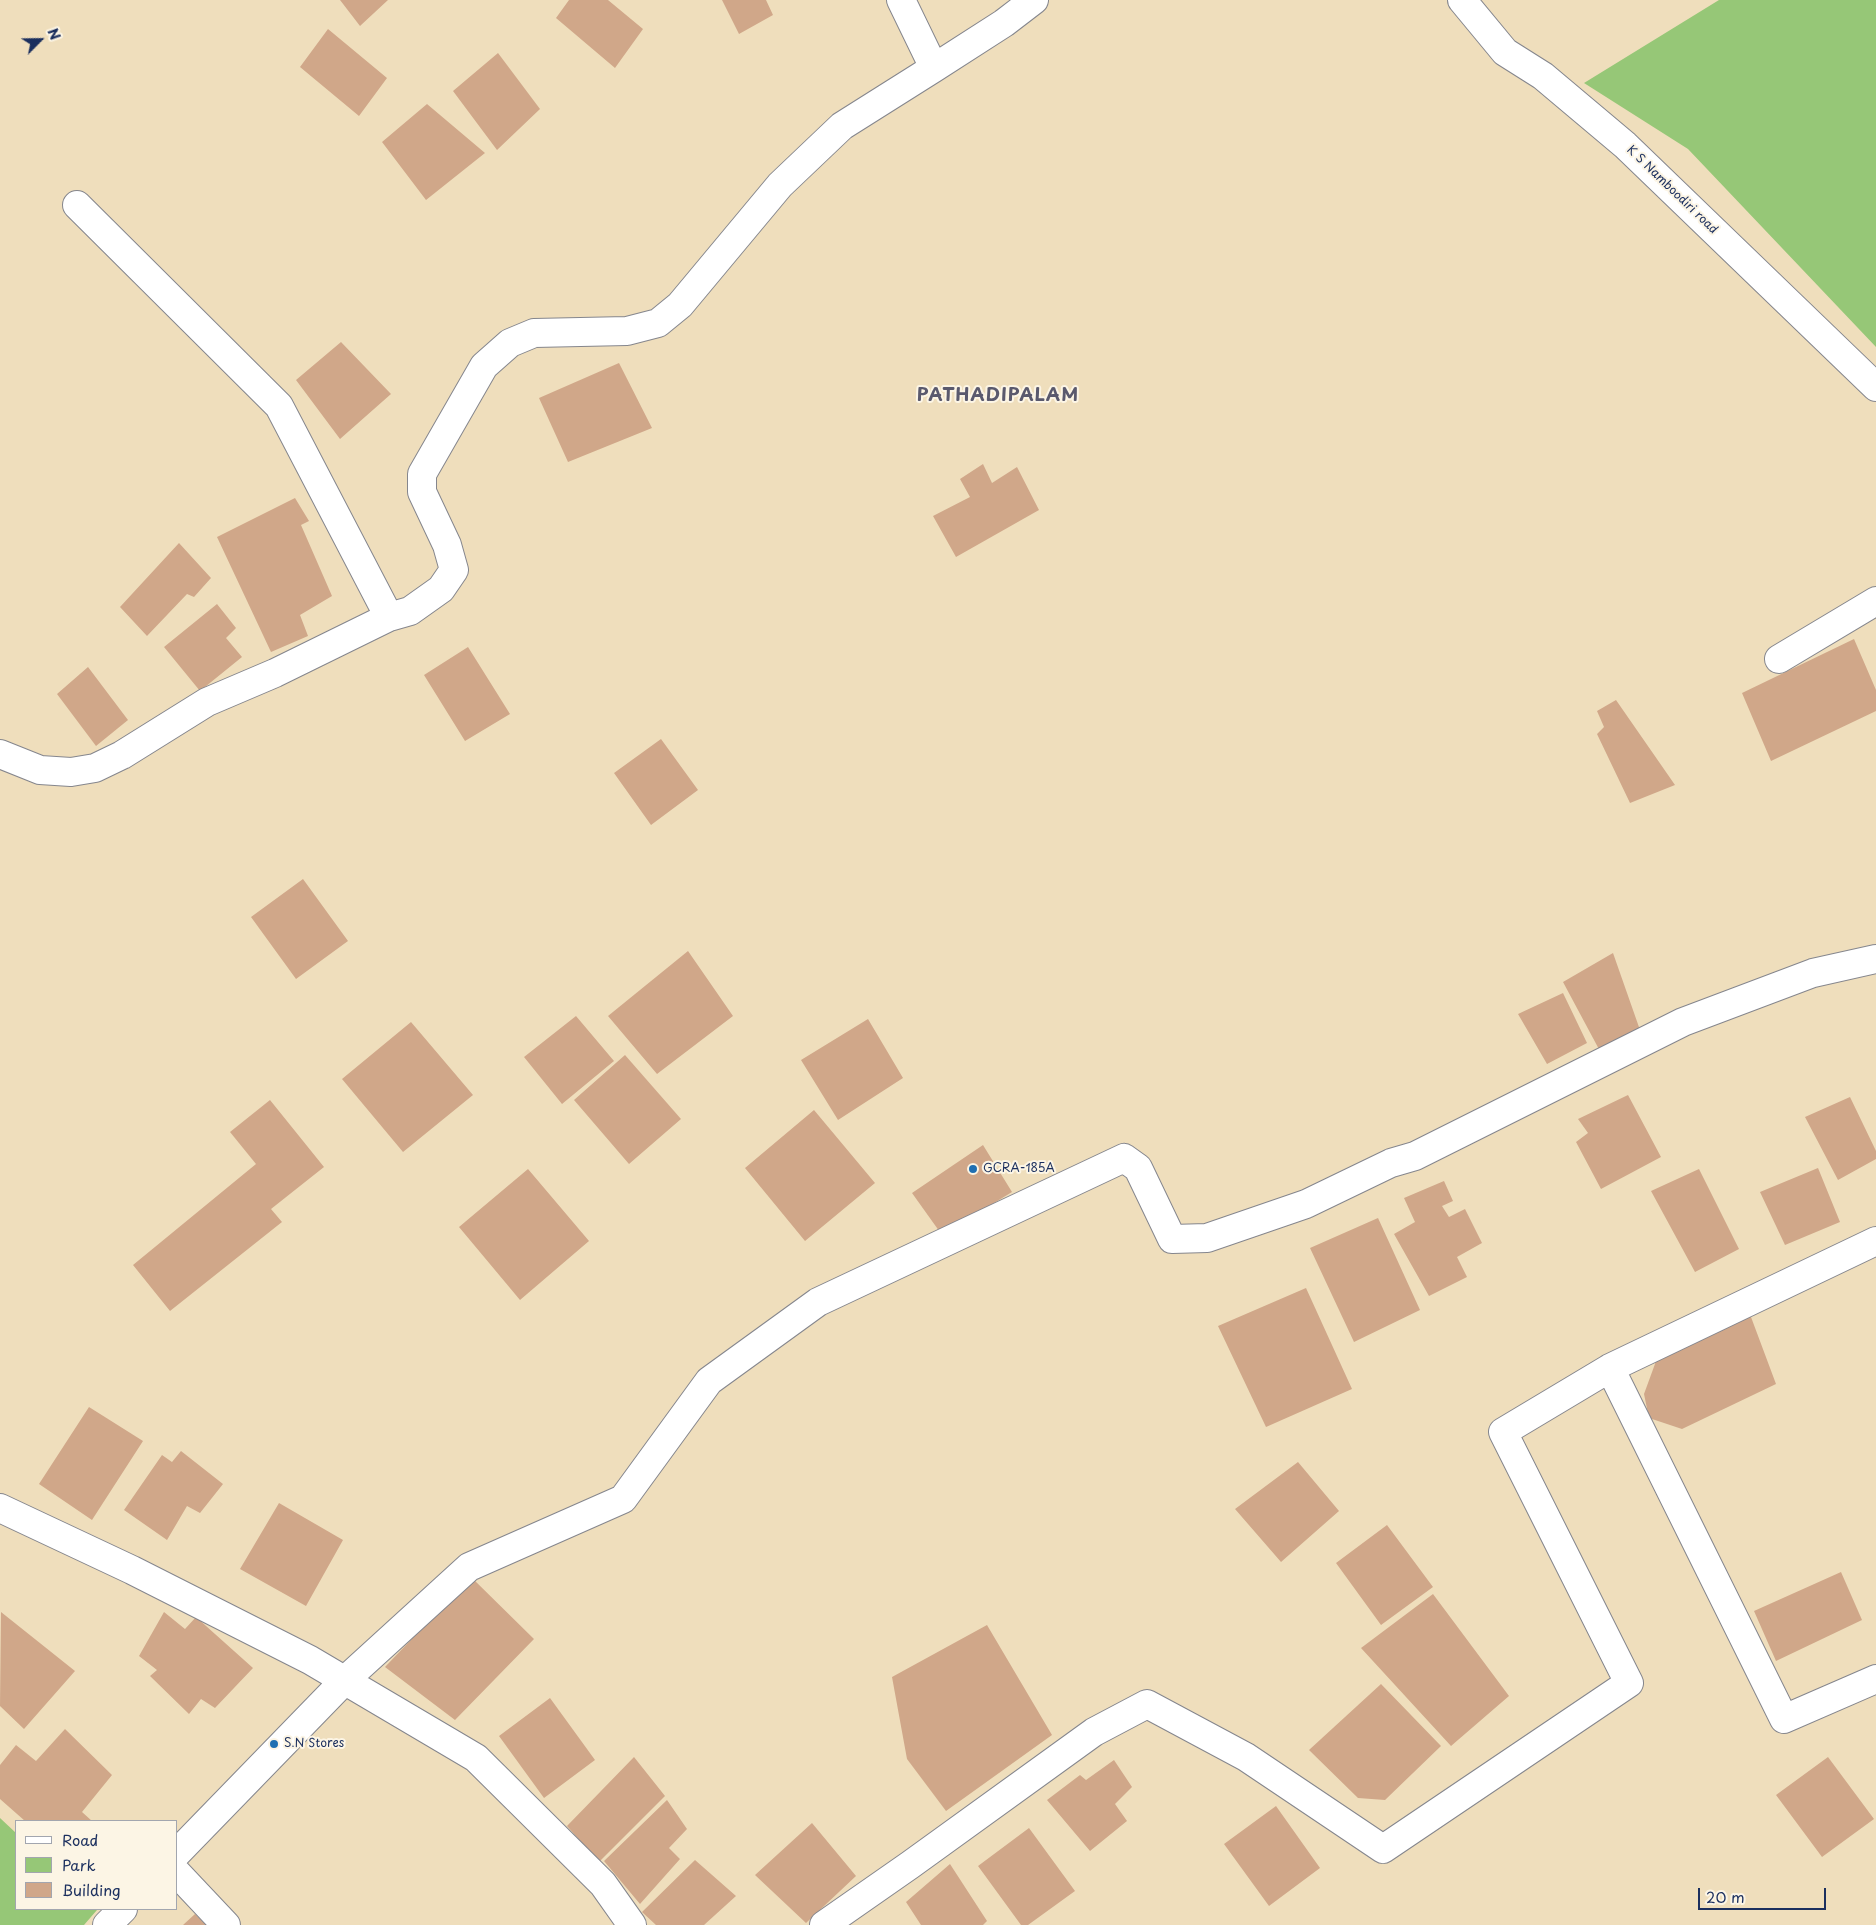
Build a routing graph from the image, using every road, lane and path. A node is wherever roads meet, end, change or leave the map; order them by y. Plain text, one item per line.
1 (901, 0) edge
2 (1034, 0) edge
3 (1462, 0) edge
4 (934, 68) junction
5 (77, 205) dead end
6 (1876, 387) edge
7 (1876, 601) edge
8 (389, 617) junction
9 (1779, 660) dead end
10 (0, 754) edge
11 (1876, 959) edge
12 (1876, 1241) edge
13 (1610, 1368) junction
14 (0, 1508) edge
15 (1876, 1679) edge
16 (344, 1681) junction
17 (178, 1852) edge
18 (178, 1874) edge
19 (122, 1910) edge
20 (107, 1925) edge
21 (226, 1925) edge
22 (632, 1925) edge
23 (824, 1925) edge

1 - 4 street
2 - 4 street
3 - 6 street, K S Namboodiri road
4 - 8 street
5 - 8 street
7 - 9 street
8 - 10 street
11 - 16 street
12 - 13 street
13 - 15 street
13 - 23 street
14 - 16 street
16 - 17 street
16 - 22 street
18 - 21 street
19 - 20 street

